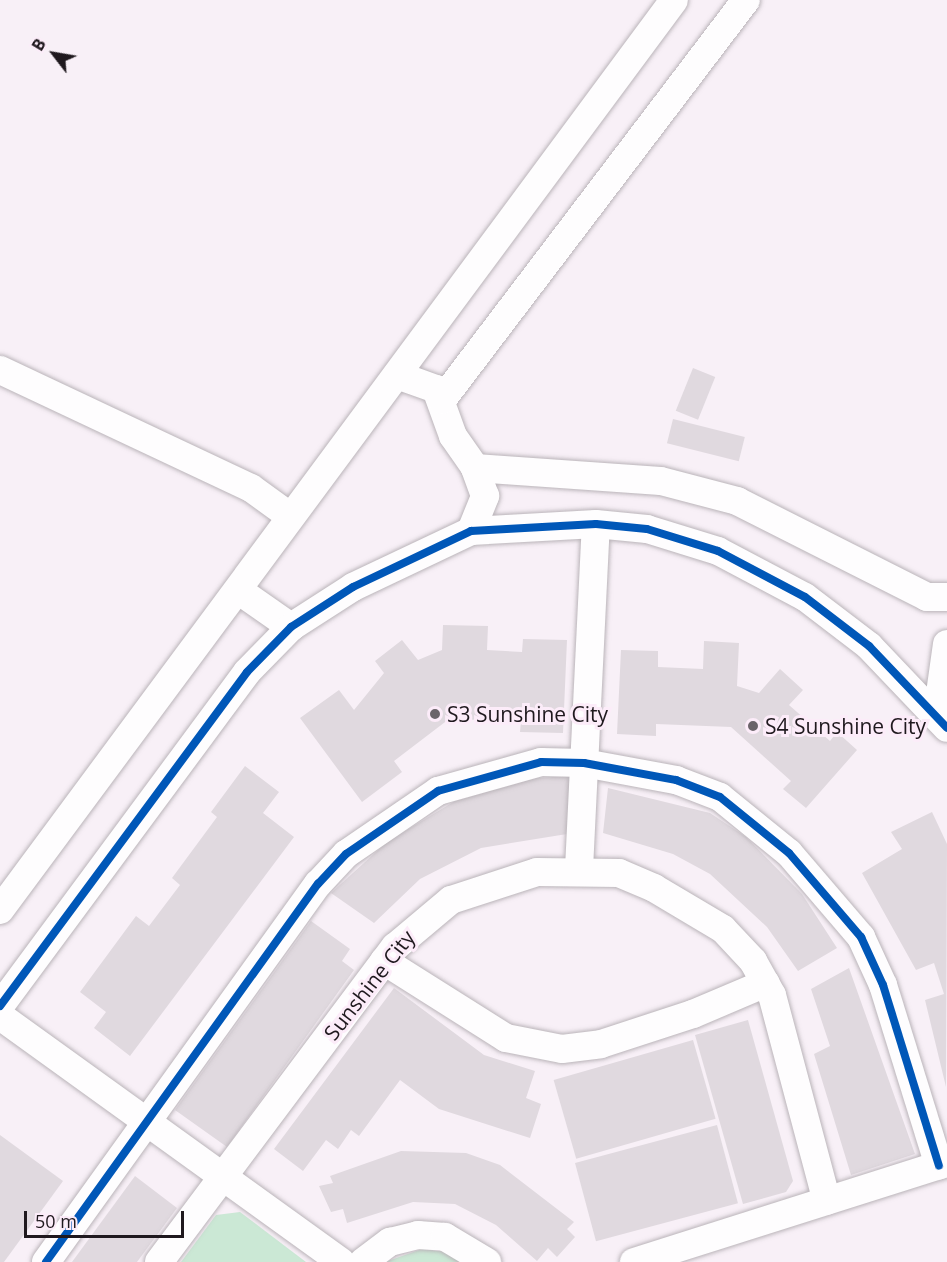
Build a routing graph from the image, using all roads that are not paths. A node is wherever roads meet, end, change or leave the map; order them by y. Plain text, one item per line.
1 (674, 0) edge
2 (746, 0) edge
3 (0, 369) edge
4 (397, 375) junction
5 (442, 400) junction
6 (476, 468) junction
7 (291, 517) junction
8 (596, 525) junction
9 (471, 531) junction
10 (238, 590) junction
11 (947, 597) edge
12 (291, 627) junction
13 (947, 644) edge
14 (947, 720) edge
15 (947, 728) edge
16 (584, 763) junction
17 (579, 869) junction
18 (0, 910) edge
19 (384, 961) junction
20 (766, 983) junction
21 (0, 1006) edge
22 (0, 1016) edge
23 (150, 1119) junction
24 (943, 1164) edge
25 (224, 1173) junction
26 (827, 1202) junction
27 (46, 1262) edge
28 (159, 1262) edge
29 (342, 1262) edge
30 (363, 1262) edge
31 (488, 1262) edge
32 (634, 1262) edge

1 - 4 street
2 - 5 street
3 - 7 street
4 - 5 street
4 - 7 street
5 - 6 street
6 - 9 street
6 - 11 street
7 - 10 street
8 - 9 street
8 - 15 street
8 - 16 street
9 - 12 street
10 - 12 street
10 - 18 street
12 - 21 street
13 - 14 street
16 - 17 street
16 - 23 street
16 - 24 street
17 - 19 street, Sunshine City
17 - 20 street, Sunshine City
19 - 20 street
19 - 25 street, Sunshine City
20 - 26 street, Sunshine City
22 - 23 street
23 - 25 street
23 - 27 street
24 - 26 street
25 - 28 street, Sunshine City
25 - 29 street
26 - 32 street
30 - 31 street

